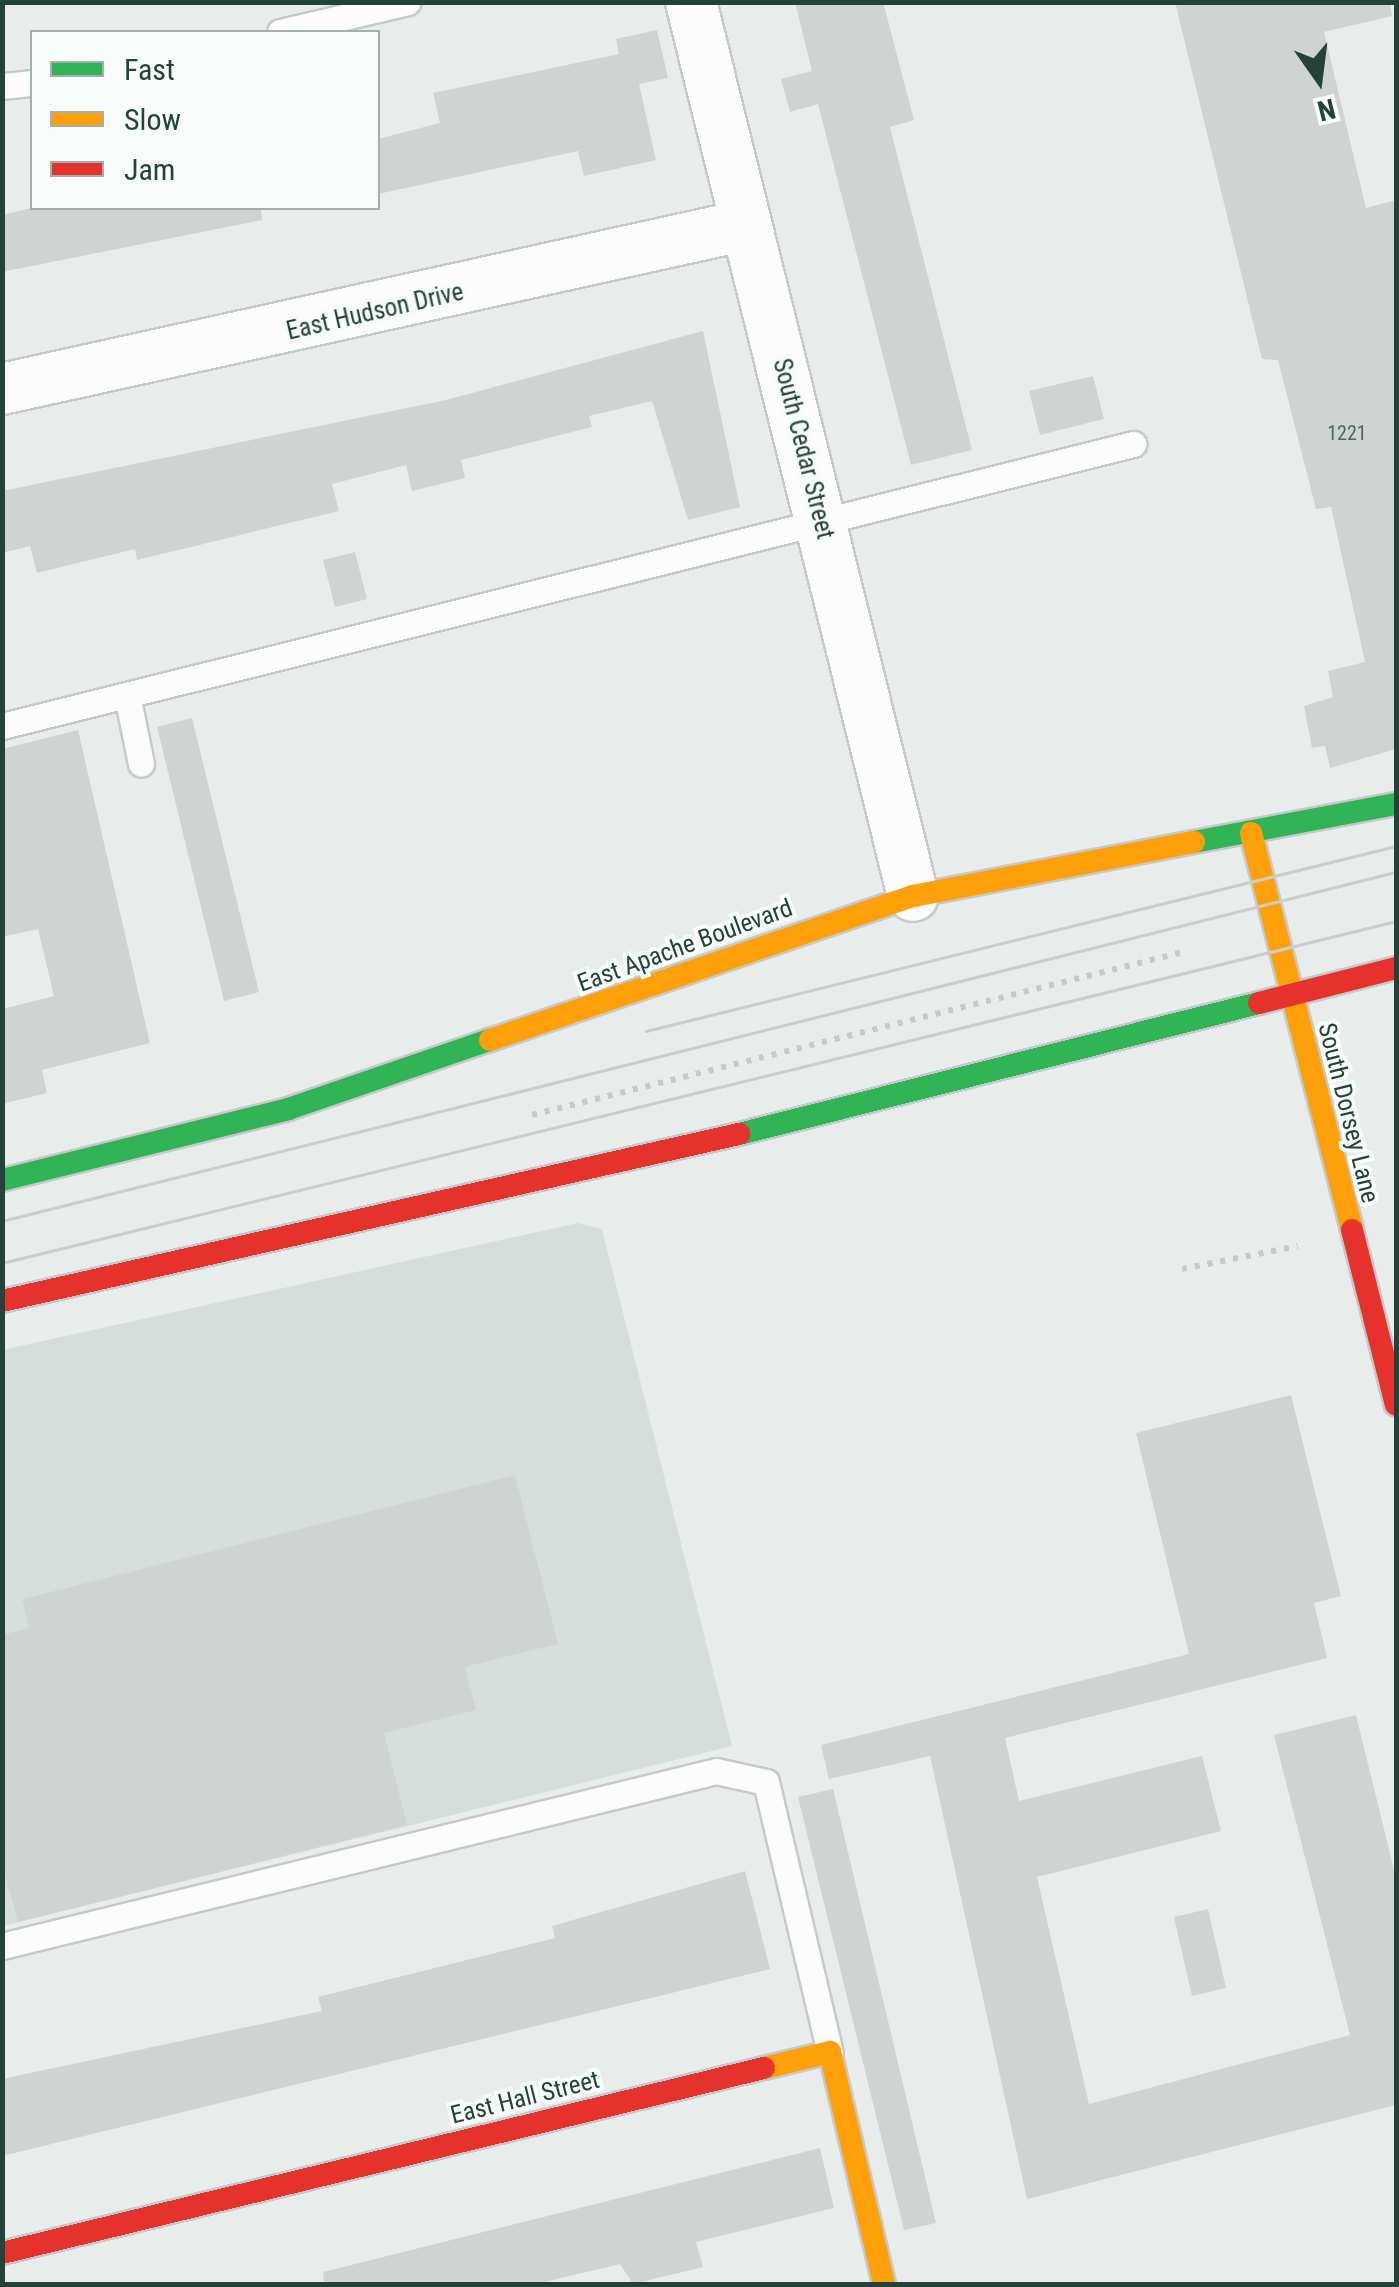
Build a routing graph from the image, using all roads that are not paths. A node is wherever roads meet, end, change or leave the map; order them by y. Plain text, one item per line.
1 (408, 2) edge
2 (691, 2) edge
3 (289, 30) edge
4 (30, 83) edge
5 (2, 86) edge
6 (746, 225) junction
7 (2, 389) edge
8 (1133, 444) dead end
9 (822, 522) junction
10 (127, 695) junction
11 (2, 726) edge
12 (140, 764) dead end
13 (1396, 804) edge
14 (1251, 833) junction
15 (913, 896) junction
16 (1396, 968) edge
17 (1290, 996) junction
18 (2, 1180) edge
19 (2, 1301) edge
20 (1396, 1405) edge
21 (2, 1946) edge
22 (830, 2052) junction
23 (2, 2253) edge
24 (884, 2284) edge

1 - 3 lane
2 - 6 street, South Cedar Street
4 - 5 lane
6 - 7 street, East Hudson Drive
6 - 9 street, South Cedar Street
8 - 9 lane
9 - 10 lane
9 - 15 street, South Cedar Street
10 - 11 lane
10 - 12 lane
13 - 14 main road, East Apache Boulevard
14 - 15 main road, East Apache Boulevard
14 - 17 main road, South Dorsey Lane
15 - 18 main road, East Apache Boulevard
16 - 17 main road
17 - 19 main road
17 - 20 main road, South Dorsey Lane
21 - 22 lane
22 - 23 main road, East Hall Street
22 - 24 main road

